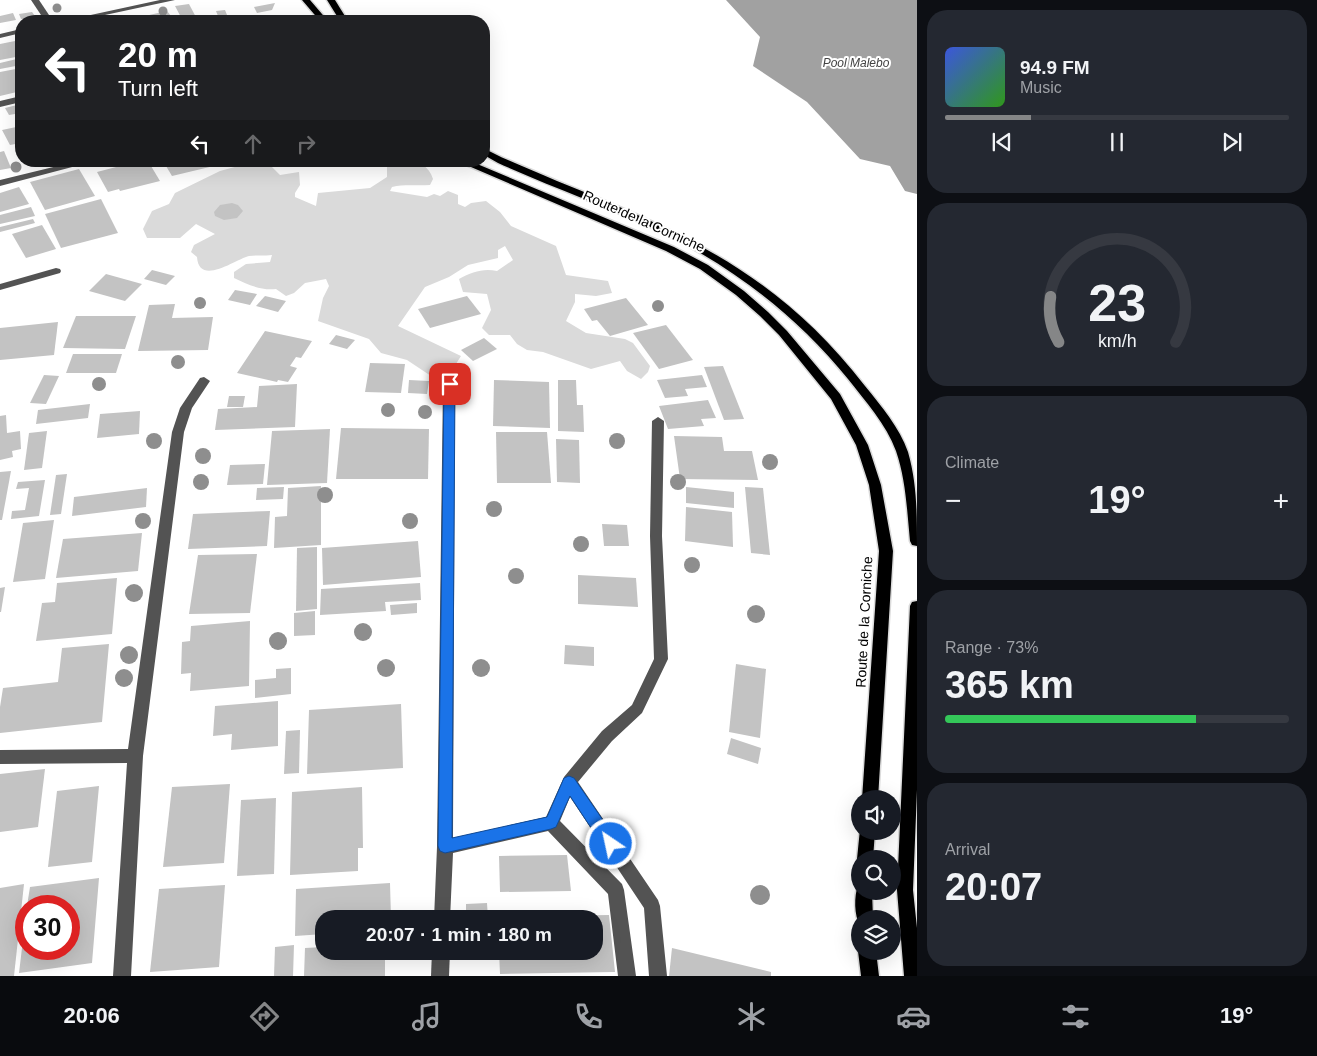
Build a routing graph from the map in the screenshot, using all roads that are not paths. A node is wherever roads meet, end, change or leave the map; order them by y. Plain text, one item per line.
1 (36, 0) edge
2 (171, 0) edge
3 (306, 0) edge
4 (331, 0) edge
5 (45, 15) edge
6 (97, 15) edge
7 (319, 15) edge
8 (340, 15) edge
9 (15, 32) edge
10 (0, 36) edge
11 (15, 100) edge
12 (0, 104) edge
13 (490, 155) edge
14 (66, 167) edge
15 (475, 167) edge
16 (0, 183) edge
17 (56, 271) dead end
18 (0, 287) edge
19 (204, 381) dead end
20 (450, 384) dead end
21 (658, 421) dead end
22 (917, 541) edge
23 (917, 606) edge
24 (135, 756) junction
25 (0, 757) edge
26 (569, 782) junction
27 (871, 790) edge
28 (551, 822) junction
29 (445, 846) junction
30 (442, 910) edge
31 (441, 960) edge
32 (868, 960) edge
33 (122, 976) edge
34 (440, 976) edge
35 (627, 976) edge
36 (658, 976) edge
37 (870, 976) edge
38 (912, 976) edge

1 - 5 street
2 - 6 street
3 - 7 main road
4 - 8 main road
9 - 10 street
11 - 12 street
13 - 22 main road, Route de la Corniche
14 - 16 street
15 - 27 main road, Route de la Corniche
17 - 18 street
19 - 24 street
20 - 29 street
21 - 26 street
23 - 38 main road
24 - 25 street
24 - 33 street
26 - 28 street
26 - 36 street
28 - 29 street
28 - 35 street
29 - 30 street
31 - 34 street
32 - 37 main road

